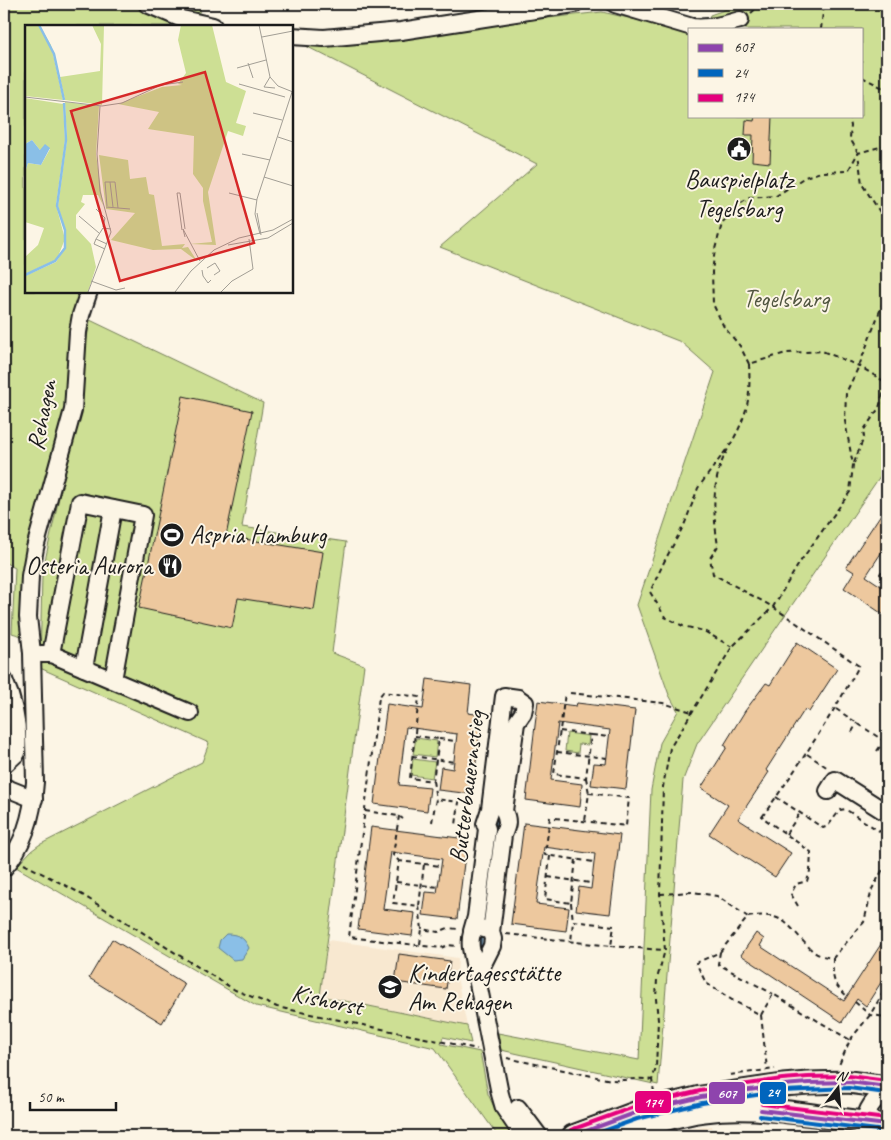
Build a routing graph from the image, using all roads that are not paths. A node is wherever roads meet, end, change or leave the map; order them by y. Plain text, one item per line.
1 (147, 4) edge
2 (574, 4) edge
3 (615, 4) edge
4 (740, 20) dead end
5 (181, 22) edge
6 (206, 25) edge
7 (292, 36) edge
8 (89, 292) edge
9 (113, 509) junction
10 (32, 653) junction
11 (51, 654) junction
12 (84, 668) junction
13 (4, 680) edge
14 (113, 680) junction
15 (190, 713) dead end
16 (4, 765) edge
17 (4, 787) edge
18 (828, 791) dead end
19 (34, 799) junction
20 (497, 810) junction
21 (887, 813) edge
22 (8, 863) edge
23 (472, 931) junction
24 (491, 932) junction
25 (478, 983) junction
26 (498, 1077) junction
27 (887, 1088) edge
28 (887, 1125) edge
29 (863, 1129) edge
30 (523, 1136) edge
31 (539, 1136) edge
32 (574, 1136) edge
33 (616, 1136) edge

1 - 5 street
2 - 7 street
3 - 4 street
5 - 6 street
8 - 10 street, Rehagen
9 - 11 street
9 - 12 street
9 - 14 street
10 - 11 street
10 - 19 street, Rehagen
11 - 12 street
12 - 14 street
13 - 16 street
14 - 15 street
17 - 19 street
18 - 21 street
19 - 22 street, Rehagen
20 - 20 street, Butterbauernstieg
20 - 23 street, Butterbauernstieg
20 - 24 street, Butterbauernstieg
23 - 24 street
23 - 25 street, Butterbauernstieg
24 - 25 street, Butterbauernstieg
25 - 26 street, Butterbauernstieg
26 - 30 street, Butterbauernstieg
26 - 31 street, Butterbauernstieg
27 - 29 street
27 - 32 main road
28 - 29 main road
29 - 33 main road

